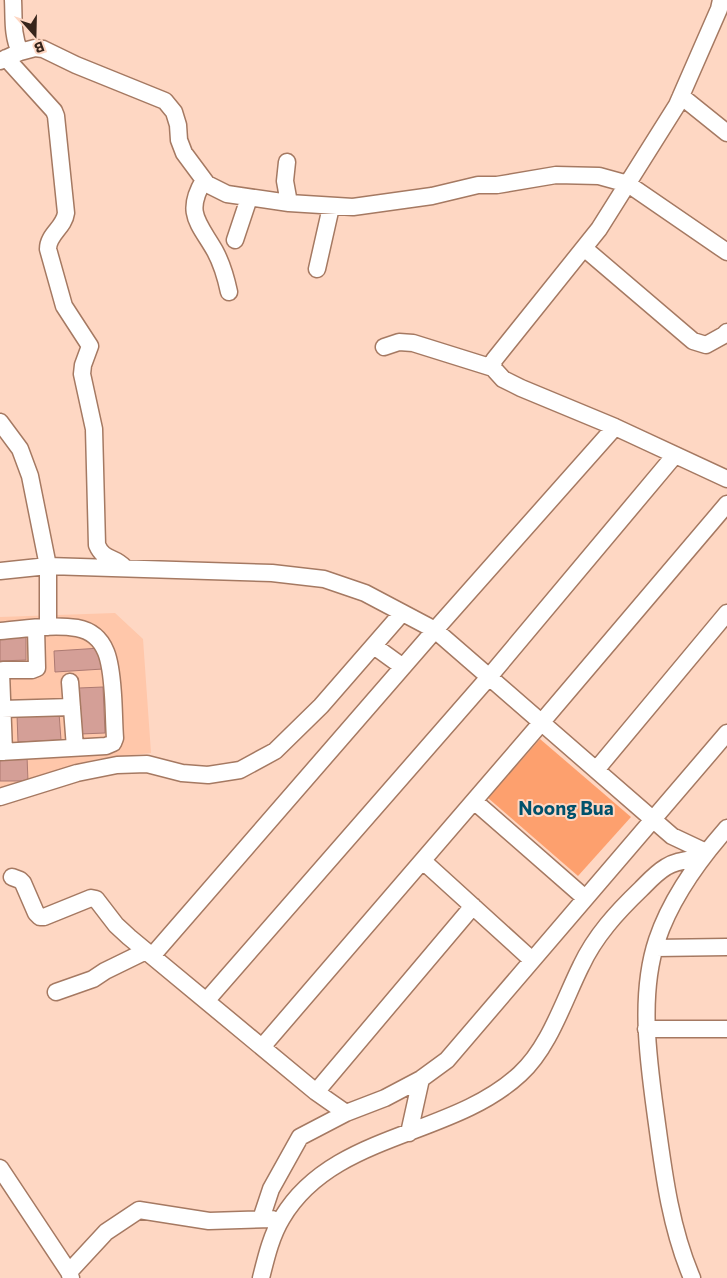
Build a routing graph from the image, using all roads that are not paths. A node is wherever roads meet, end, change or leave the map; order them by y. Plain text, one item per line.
1 (14, 0) edge
2 (721, 0) edge
3 (721, 23) edge
4 (9, 57) edge
5 (681, 96) junction
6 (727, 134) edge
7 (287, 162) dead end
8 (204, 180) junction
9 (628, 184) junction
10 (249, 198) junction
11 (289, 203) junction
12 (331, 207) junction
13 (235, 240) dead end
14 (584, 248) junction
15 (727, 252) edge
16 (317, 269) dead end
17 (229, 292) dead end
18 (727, 332) edge
19 (384, 347) dead end
20 (494, 368) junction
21 (0, 422) edge
22 (615, 427) junction
23 (674, 455) junction
24 (727, 479) edge
25 (727, 504) edge
26 (48, 566) junction
27 (125, 569) junction
28 (0, 571) edge
29 (402, 613) junction
30 (727, 613) edge
31 (42, 628) junction
32 (435, 630) junction
33 (0, 631) edge
34 (374, 646) junction
35 (403, 667) junction
36 (489, 677) junction
37 (1, 680) edge
38 (70, 682) dead end
39 (72, 708) junction
40 (2, 709) junction
41 (541, 723) junction
42 (727, 733) edge
43 (75, 748) junction
44 (2, 752) edge
45 (596, 770) junction
46 (0, 797) edge
47 (474, 801) junction
48 (653, 819) junction
49 (727, 828) edge
50 (704, 855) junction
51 (423, 861) junction
52 (12, 877) dead end
53 (585, 898) junction
54 (472, 906) junction
55 (727, 947) edge
56 (655, 948) junction
57 (149, 953) junction
58 (532, 960) junction
59 (56, 992) dead end
60 (207, 1000) junction
61 (727, 1028) edge
62 (646, 1029) junction
63 (262, 1047) junction
64 (422, 1079) junction
65 (316, 1092) junction
66 (346, 1113) junction
67 (411, 1125) junction
68 (0, 1168) edge
69 (281, 1218) junction
70 (261, 1219) junction
71 (70, 1275) edge
72 (260, 1278) edge
73 (692, 1278) edge

1 - 4 street
2 - 3 street
3 - 5 street
4 - 8 street
4 - 27 street
5 - 6 street
5 - 9 street
7 - 11 street
8 - 10 street
8 - 17 street
9 - 12 street
9 - 14 street
9 - 15 street
10 - 11 street
10 - 13 street
11 - 12 street
12 - 16 street
14 - 18 street
14 - 20 street
19 - 20 street
20 - 22 street
21 - 26 street
22 - 23 street
22 - 32 street
23 - 24 street
23 - 36 street
25 - 41 street
26 - 27 street
26 - 28 street
26 - 31 street
27 - 29 street
29 - 32 street
29 - 34 street
30 - 45 street
31 - 33 street
31 - 37 street
31 - 43 street
32 - 35 street
32 - 36 street
34 - 35 street
34 - 46 street
35 - 57 street
36 - 41 street
36 - 60 street
37 - 40 street
38 - 39 street
39 - 40 street
39 - 43 street
40 - 44 street
41 - 45 street
41 - 47 street
42 - 48 street
43 - 44 street
45 - 48 street
47 - 51 street
47 - 53 street
48 - 50 street
48 - 53 street
49 - 50 street
50 - 56 street
50 - 67 street
51 - 54 street
51 - 63 street
52 - 57 street
53 - 58 street
54 - 58 street
54 - 65 street
55 - 56 street
56 - 62 street
57 - 59 street
57 - 60 street
58 - 64 street
60 - 63 street
61 - 62 street
62 - 73 street
63 - 65 street
64 - 66 street
64 - 67 street
65 - 66 street
66 - 70 street
67 - 69 street
68 - 71 street
69 - 70 street
69 - 72 street
70 - 71 street

